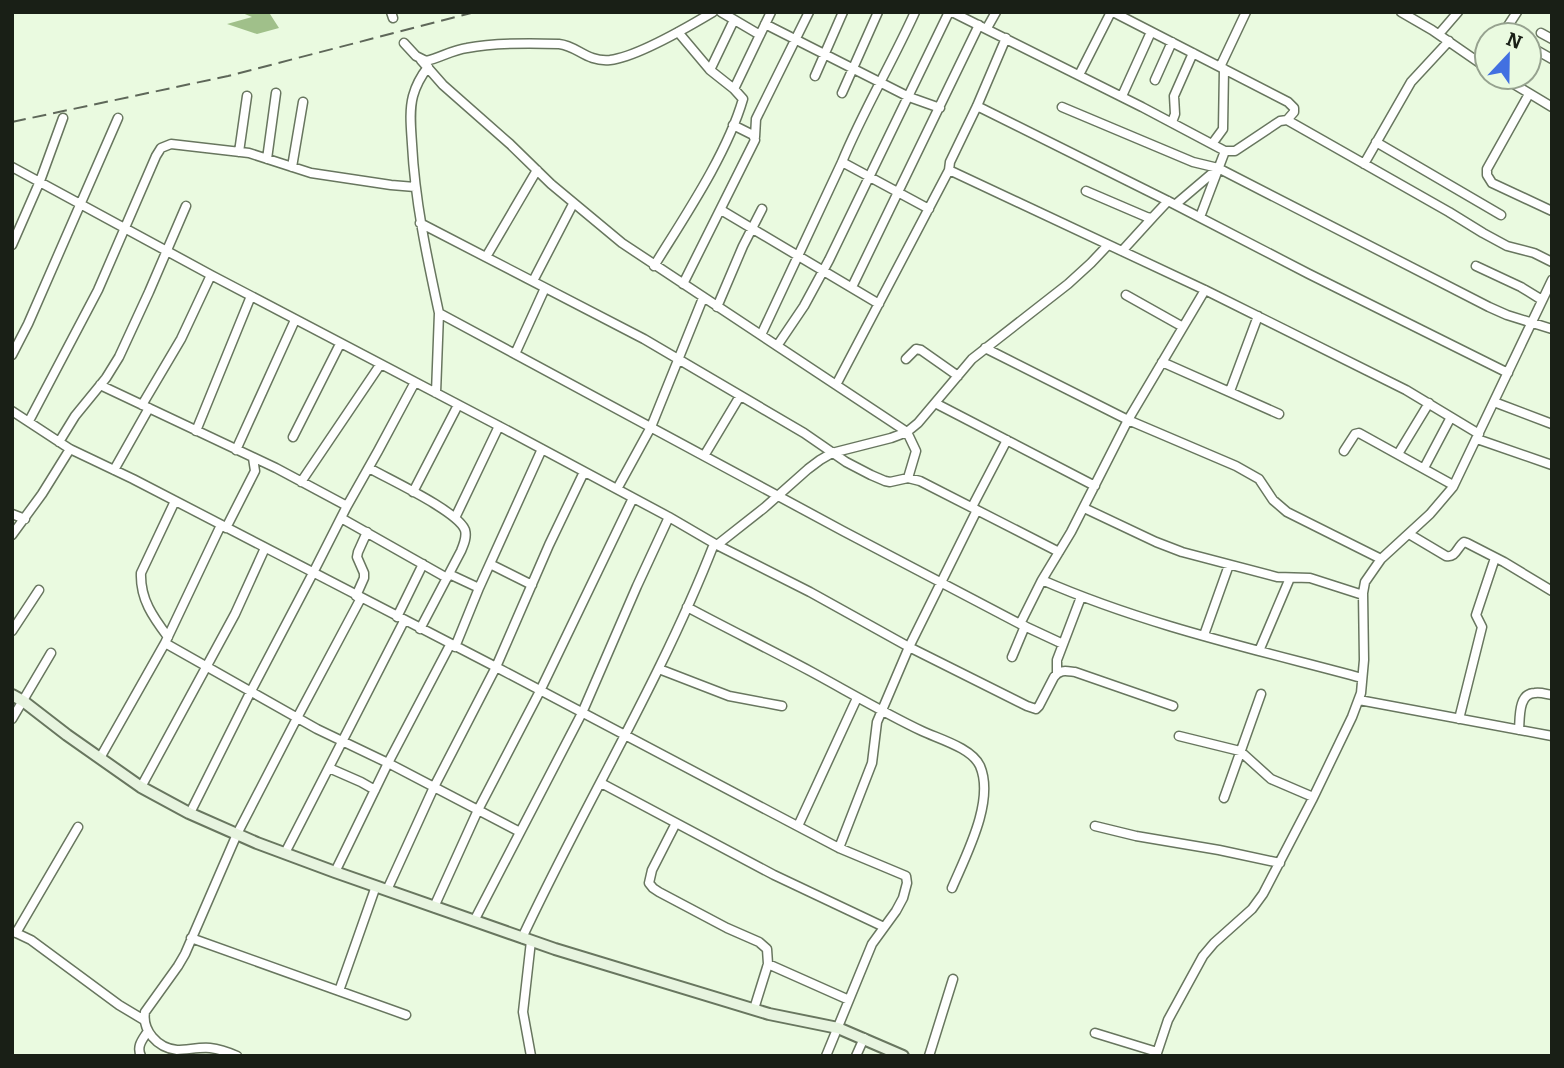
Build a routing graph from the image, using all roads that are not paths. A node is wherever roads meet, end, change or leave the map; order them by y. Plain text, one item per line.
1 (713, 12) edge
2 (721, 12) edge
3 (771, 12) edge
4 (810, 12) edge
5 (843, 12) edge
6 (878, 12) edge
7 (915, 12) edge
8 (996, 12) edge
9 (1112, 12) edge
10 (1246, 12) edge
11 (1401, 12) edge
12 (1458, 12) edge
13 (954, 13) edge
14 (734, 20) junction
15 (765, 24) junction
16 (983, 27) junction
17 (678, 32) junction
18 (1151, 32) junction
19 (1439, 34) junction
20 (760, 35) junction
21 (1006, 38) junction
22 (796, 40) junction
23 (1449, 41) junction
24 (1172, 42) junction
25 (404, 43) dead end
26 (1193, 53) junction
27 (824, 54) junction
28 (1473, 57) edge
29 (421, 60) junction
30 (428, 67) junction
31 (1222, 68) junction
32 (854, 69) junction
33 (710, 70) junction
34 (1079, 75) junction
35 (815, 76) dead end
36 (1154, 80) dead end
37 (880, 82) junction
38 (734, 89) junction
39 (1526, 91) edge
40 (276, 93) dead end
41 (842, 93) dead end
42 (1529, 93) junction
43 (247, 96) dead end
44 (1122, 96) junction
45 (909, 97) junction
46 (303, 102) dead end
47 (977, 106) junction
48 (1062, 107) dead end
49 (1552, 107) edge
50 (940, 108) junction
51 (63, 118) dead end
52 (118, 118) dead end
53 (1287, 120) junction
54 (1172, 122) junction
55 (733, 125) junction
56 (755, 137) junction
57 (1376, 142) junction
58 (1212, 144) junction
59 (1225, 151) junction
60 (239, 152) junction
61 (267, 159) junction
62 (842, 162) junction
63 (1364, 164) junction
64 (12, 167) edge
65 (292, 167) junction
66 (1218, 168) junction
67 (537, 170) junction
68 (949, 170) junction
69 (870, 177) junction
70 (40, 181) junction
71 (415, 187) junction
72 (1086, 191) dead end
73 (898, 192) junction
74 (1172, 202) junction
75 (82, 204) junction
76 (573, 204) junction
77 (186, 206) dead end
78 (762, 209) dead end
79 (929, 209) junction
80 (721, 211) junction
81 (1552, 211) edge
82 (1501, 215) dead end
83 (1153, 217) junction
84 (1200, 217) junction
85 (420, 223) junction
86 (125, 228) junction
87 (752, 229) junction
88 (12, 245) edge
89 (1108, 245) junction
90 (167, 251) junction
91 (1122, 251) junction
92 (486, 257) junction
93 (798, 257) junction
94 (1552, 262) edge
95 (654, 266) junction
96 (1476, 266) dead end
97 (824, 271) junction
98 (211, 275) junction
99 (1552, 280) edge
100 (533, 281) junction
101 (682, 284) junction
102 (852, 287) junction
103 (545, 288) junction
104 (1205, 290) junction
105 (1126, 295) dead end
106 (251, 296) junction
107 (703, 298) junction
108 (1542, 300) junction
109 (879, 304) junction
110 (717, 307) junction
111 (439, 313) junction
112 (1258, 316) junction
113 (295, 320) junction
114 (1531, 323) junction
115 (1183, 327) junction
116 (1552, 329) edge
117 (761, 335) junction
118 (340, 344) junction
119 (777, 346) junction
120 (985, 348) junction
121 (515, 354) junction
122 (12, 355) edge
123 (678, 358) junction
124 (906, 359) dead end
125 (1162, 362) junction
126 (380, 365) junction
127 (1508, 373) junction
128 (958, 376) junction
129 (415, 382) junction
130 (100, 385) junction
131 (836, 385) junction
132 (1230, 391) junction
133 (436, 393) junction
134 (740, 396) junction
135 (1494, 402) junction
136 (935, 403) junction
137 (1429, 403) junction
138 (458, 405) junction
139 (145, 407) junction
140 (12, 411) edge
141 (1279, 414) dead end
142 (1451, 417) junction
143 (1128, 420) junction
144 (29, 421) junction
145 (1552, 424) edge
146 (499, 426) junction
147 (651, 427) junction
148 (196, 431) junction
149 (906, 432) junction
150 (293, 437) dead end
151 (1478, 437) junction
152 (1007, 440) junction
153 (59, 442) junction
154 (70, 449) junction
155 (542, 449) junction
156 (236, 450) junction
157 (1344, 451) dead end
158 (832, 453) junction
159 (1398, 454) junction
160 (704, 456) junction
161 (253, 458) junction
162 (1552, 465) edge
163 (369, 468) junction
164 (1424, 468) junction
165 (114, 470) junction
166 (584, 472) junction
167 (908, 478) junction
168 (301, 482) junction
169 (1454, 485) junction
170 (1095, 486) junction
171 (617, 489) junction
172 (413, 492) junction
173 (778, 496) junction
174 (633, 498) junction
175 (175, 501) junction
176 (346, 506) junction
177 (1084, 508) junction
178 (974, 509) junction
179 (12, 514) edge
180 (669, 517) junction
181 (341, 518) junction
182 (455, 518) junction
183 (25, 519) junction
184 (224, 526) junction
185 (367, 532) junction
186 (1409, 534) junction
187 (12, 535) edge
188 (715, 544) junction
189 (265, 548) junction
190 (1059, 552) junction
191 (1495, 558) junction
192 (1381, 559) junction
193 (423, 564) junction
194 (490, 564) junction
195 (1229, 565) junction
196 (313, 573) junction
197 (448, 576) junction
198 (1290, 578) junction
199 (1042, 580) junction
200 (941, 582) junction
201 (532, 585) junction
202 (479, 589) junction
203 (39, 590) dead end
204 (1552, 591) edge
205 (1363, 595) junction
206 (358, 597) junction
207 (1081, 597) junction
208 (687, 607) junction
209 (401, 619) junction
210 (1022, 625) junction
211 (420, 629) junction
212 (12, 631) edge
213 (1204, 635) junction
214 (167, 640) junction
215 (1063, 643) junction
216 (452, 646) junction
217 (909, 647) junction
218 (1259, 651) junction
219 (51, 653) dead end
220 (1012, 657) dead end
221 (206, 666) junction
222 (496, 667) junction
223 (659, 669) junction
224 (1057, 673) junction
225 (1362, 678) junction
226 (251, 691) junction
227 (540, 691) junction
228 (1261, 694) dead end
229 (12, 695) edge
230 (1552, 695) edge
231 (857, 698) junction
232 (1359, 700) junction
233 (23, 701) junction
234 (782, 706) dead end
235 (1173, 706) dead end
236 (882, 710) junction
237 (582, 713) junction
238 (297, 718) junction
239 (12, 719) edge
240 (1460, 719) junction
241 (1519, 730) junction
242 (626, 736) junction
243 (1179, 736) dead end
244 (1552, 736) edge
245 (343, 741) junction
246 (1240, 751) junction
247 (100, 758) junction
248 (388, 763) junction
249 (329, 768) junction
250 (601, 783) junction
251 (141, 787) junction
252 (434, 787) junction
253 (375, 789) junction
254 (1313, 797) junction
255 (1224, 798) dead end
256 (478, 810) junction
257 (190, 813) junction
258 (676, 823) junction
259 (798, 826) junction
260 (1095, 826) dead end
261 (78, 827) dead end
262 (520, 832) junction
263 (237, 834) junction
264 (839, 848) junction
265 (285, 853) junction
266 (1280, 863) junction
267 (335, 872) junction
268 (381, 888) junction
269 (952, 888) dead end
270 (434, 907) junction
271 (474, 921) junction
272 (884, 927) junction
273 (14, 932) edge
274 (191, 938) junction
275 (527, 939) junction
276 (768, 964) junction
277 (953, 979) dead end
278 (339, 991) junction
279 (849, 1000) junction
280 (754, 1009) junction
281 (406, 1015) dead end
282 (144, 1020) junction
283 (838, 1028) junction
284 (148, 1031) junction
285 (1095, 1033) dead end
286 (864, 1038) junction
287 (1156, 1054) edge
288 (900, 1055) edge
289 (141, 1056) edge
290 (237, 1056) edge
291 (531, 1056) edge
292 (826, 1056) edge
293 (856, 1056) edge
294 (929, 1056) edge

1 - 17 street
2 - 14 street
3 - 15 street
4 - 22 street
5 - 27 street
6 - 32 street
7 - 37 street
8 - 16 street
9 - 18 street
9 - 34 street
10 - 31 street
11 - 19 street
12 - 19 street
13 - 16 street
13 - 45 street
14 - 20 street
14 - 33 street
15 - 20 street
15 - 22 street
16 - 21 street
16 - 50 street
17 - 29 street
17 - 33 street
18 - 24 street
18 - 44 street
19 - 23 street
20 - 38 street
21 - 34 street
21 - 47 street
22 - 27 street
22 - 56 street
23 - 28 street
23 - 57 street
24 - 26 street
24 - 36 street
25 - 29 street
26 - 31 street
26 - 54 street
27 - 32 street
27 - 35 street
29 - 30 street
30 - 67 street
30 - 71 street
31 - 53 street
31 - 58 street
32 - 37 street
32 - 41 street
33 - 38 street
34 - 44 street
37 - 45 street
37 - 62 street
38 - 55 street
39 - 42 street
40 - 61 street
42 - 49 street
42 - 81 street
43 - 60 street
44 - 54 street
45 - 50 street
45 - 69 street
46 - 65 street
47 - 68 street
47 - 74 street
48 - 66 street
50 - 73 street
51 - 70 street
52 - 75 street
53 - 59 street
53 - 63 street
54 - 58 street
55 - 56 street
55 - 95 street
56 - 80 street
57 - 63 street
57 - 82 street
58 - 59 street
59 - 66 street
60 - 61 street
60 - 86 street
61 - 65 street
62 - 69 street
62 - 93 street
63 - 94 street
64 - 70 street
65 - 71 street
66 - 74 street
66 - 84 street
66 - 114 street
67 - 76 street
67 - 92 street
68 - 79 street
68 - 89 street
69 - 73 street
69 - 97 street
70 - 75 street
70 - 88 street
71 - 85 street
72 - 83 street
73 - 79 street
73 - 102 street
74 - 83 street
74 - 84 street
75 - 86 street
75 - 122 street
76 - 95 street
76 - 100 street
77 - 90 street
78 - 87 street
79 - 109 street
80 - 87 street
80 - 101 street
83 - 91 street
84 - 127 street
85 - 92 street
85 - 111 street
86 - 90 street
86 - 144 street
87 - 93 street
87 - 110 street
89 - 91 street
89 - 120 street
90 - 98 street
90 - 130 street
91 - 104 street
92 - 100 street
93 - 97 street
93 - 117 street
95 - 101 street
96 - 108 street
97 - 102 street
97 - 119 street
98 - 106 street
98 - 139 street
99 - 108 street
100 - 103 street
101 - 107 street
102 - 109 street
103 - 121 street
103 - 123 street
104 - 112 street
104 - 115 street
105 - 115 street
106 - 113 street
106 - 148 street
107 - 110 street
107 - 123 street
108 - 114 street
109 - 131 street
110 - 117 street
111 - 121 street
111 - 133 street
112 - 132 street
112 - 137 street
113 - 118 street
113 - 156 street
114 - 116 street
114 - 127 street
115 - 125 street
117 - 119 street
118 - 126 street
118 - 150 street
119 - 131 street
120 - 128 street
120 - 143 street
121 - 147 street
123 - 134 street
123 - 147 street
124 - 128 street
125 - 132 street
125 - 143 street
126 - 129 street
126 - 168 street
127 - 135 street
128 - 136 street
129 - 133 street
129 - 163 street
130 - 139 street
130 - 153 street
131 - 149 street
132 - 141 street
133 - 138 street
134 - 158 street
134 - 160 street
135 - 145 street
135 - 151 street
136 - 149 street
136 - 152 street
137 - 142 street
137 - 159 street
138 - 146 street
138 - 172 street
139 - 148 street
139 - 165 street
140 - 144 street
142 - 151 street
142 - 164 street
143 - 170 street
143 - 192 street
144 - 153 street
146 - 155 street
146 - 182 street
147 - 160 street
147 - 171 street
148 - 156 street
149 - 158 street
149 - 167 street
151 - 162 street
151 - 169 street
152 - 170 street
152 - 178 street
153 - 154 street
154 - 165 street
154 - 183 street
155 - 166 street
155 - 194 street
156 - 161 street
157 - 159 street
158 - 167 street
158 - 173 street
159 - 164 street
160 - 173 street
161 - 168 street
161 - 184 street
163 - 172 street
163 - 176 street
164 - 169 street
165 - 175 street
166 - 171 street
166 - 201 street
167 - 178 street
168 - 176 street
169 - 186 street
170 - 177 street
171 - 174 street
172 - 182 street
173 - 188 street
173 - 200 street
174 - 180 street
174 - 227 street
175 - 184 street
175 - 214 street
176 - 181 street
177 - 190 street
177 - 195 street
178 - 190 street
178 - 200 street
179 - 183 street
180 - 188 street
180 - 237 street
181 - 185 street
181 - 196 street
182 - 197 street
183 - 187 street
184 - 189 street
184 - 214 street
185 - 193 street
185 - 206 street
186 - 191 street
186 - 192 street
188 - 208 street
188 - 217 street
189 - 196 street
189 - 221 street
190 - 199 street
191 - 204 street
191 - 240 street
192 - 205 street
193 - 197 street
193 - 209 street
194 - 201 street
194 - 202 street
195 - 198 street
195 - 213 street
196 - 206 street
196 - 226 street
197 - 202 street
197 - 211 street
198 - 205 street
198 - 218 street
199 - 207 street
199 - 210 street
200 - 210 street
200 - 217 street
201 - 222 street
202 - 216 street
203 - 212 street
205 - 225 street
206 - 209 street
206 - 238 street
207 - 213 street
207 - 215 street
208 - 223 street
208 - 231 street
209 - 211 street
209 - 245 street
210 - 215 street
210 - 220 street
211 - 216 street
213 - 218 street
214 - 221 street
214 - 247 street
215 - 224 street
216 - 222 street
216 - 248 street
217 - 224 street
217 - 236 street
218 - 225 street
219 - 233 street
221 - 226 street
221 - 251 street
222 - 227 street
222 - 252 street
223 - 234 street
223 - 242 street
224 - 235 street
225 - 232 street
226 - 238 street
226 - 257 street
227 - 237 street
227 - 256 street
228 - 246 street
229 - 233 street
230 - 241 street
231 - 236 street
231 - 259 street
232 - 240 street
232 - 254 street
233 - 239 street
233 - 247 street
236 - 264 street
236 - 269 street
237 - 242 street
237 - 262 street
238 - 245 street
238 - 263 street
240 - 241 street
241 - 244 street
242 - 250 street
242 - 259 street
243 - 246 street
245 - 248 street
245 - 249 street
246 - 254 street
246 - 255 street
247 - 251 street
248 - 252 street
248 - 253 street
249 - 253 street
249 - 265 street
250 - 258 street
250 - 275 street
251 - 257 street
252 - 256 street
252 - 268 street
253 - 267 street
254 - 266 street
256 - 262 street
256 - 270 street
257 - 263 street
258 - 272 street
258 - 276 street
259 - 264 street
260 - 266 street
261 - 273 street
262 - 271 street
263 - 265 street
263 - 274 street
264 - 272 street
265 - 267 street
266 - 287 street
267 - 268 street
268 - 270 street
268 - 278 street
270 - 271 street
271 - 275 street
272 - 279 street
273 - 282 street
274 - 278 street
274 - 282 street
275 - 280 street
275 - 291 street
276 - 279 street
276 - 280 street
277 - 294 street
278 - 281 street
279 - 283 street
280 - 283 street
282 - 284 street
283 - 286 street
283 - 292 street
284 - 289 street
284 - 290 street
285 - 287 street
286 - 288 street
286 - 293 street

